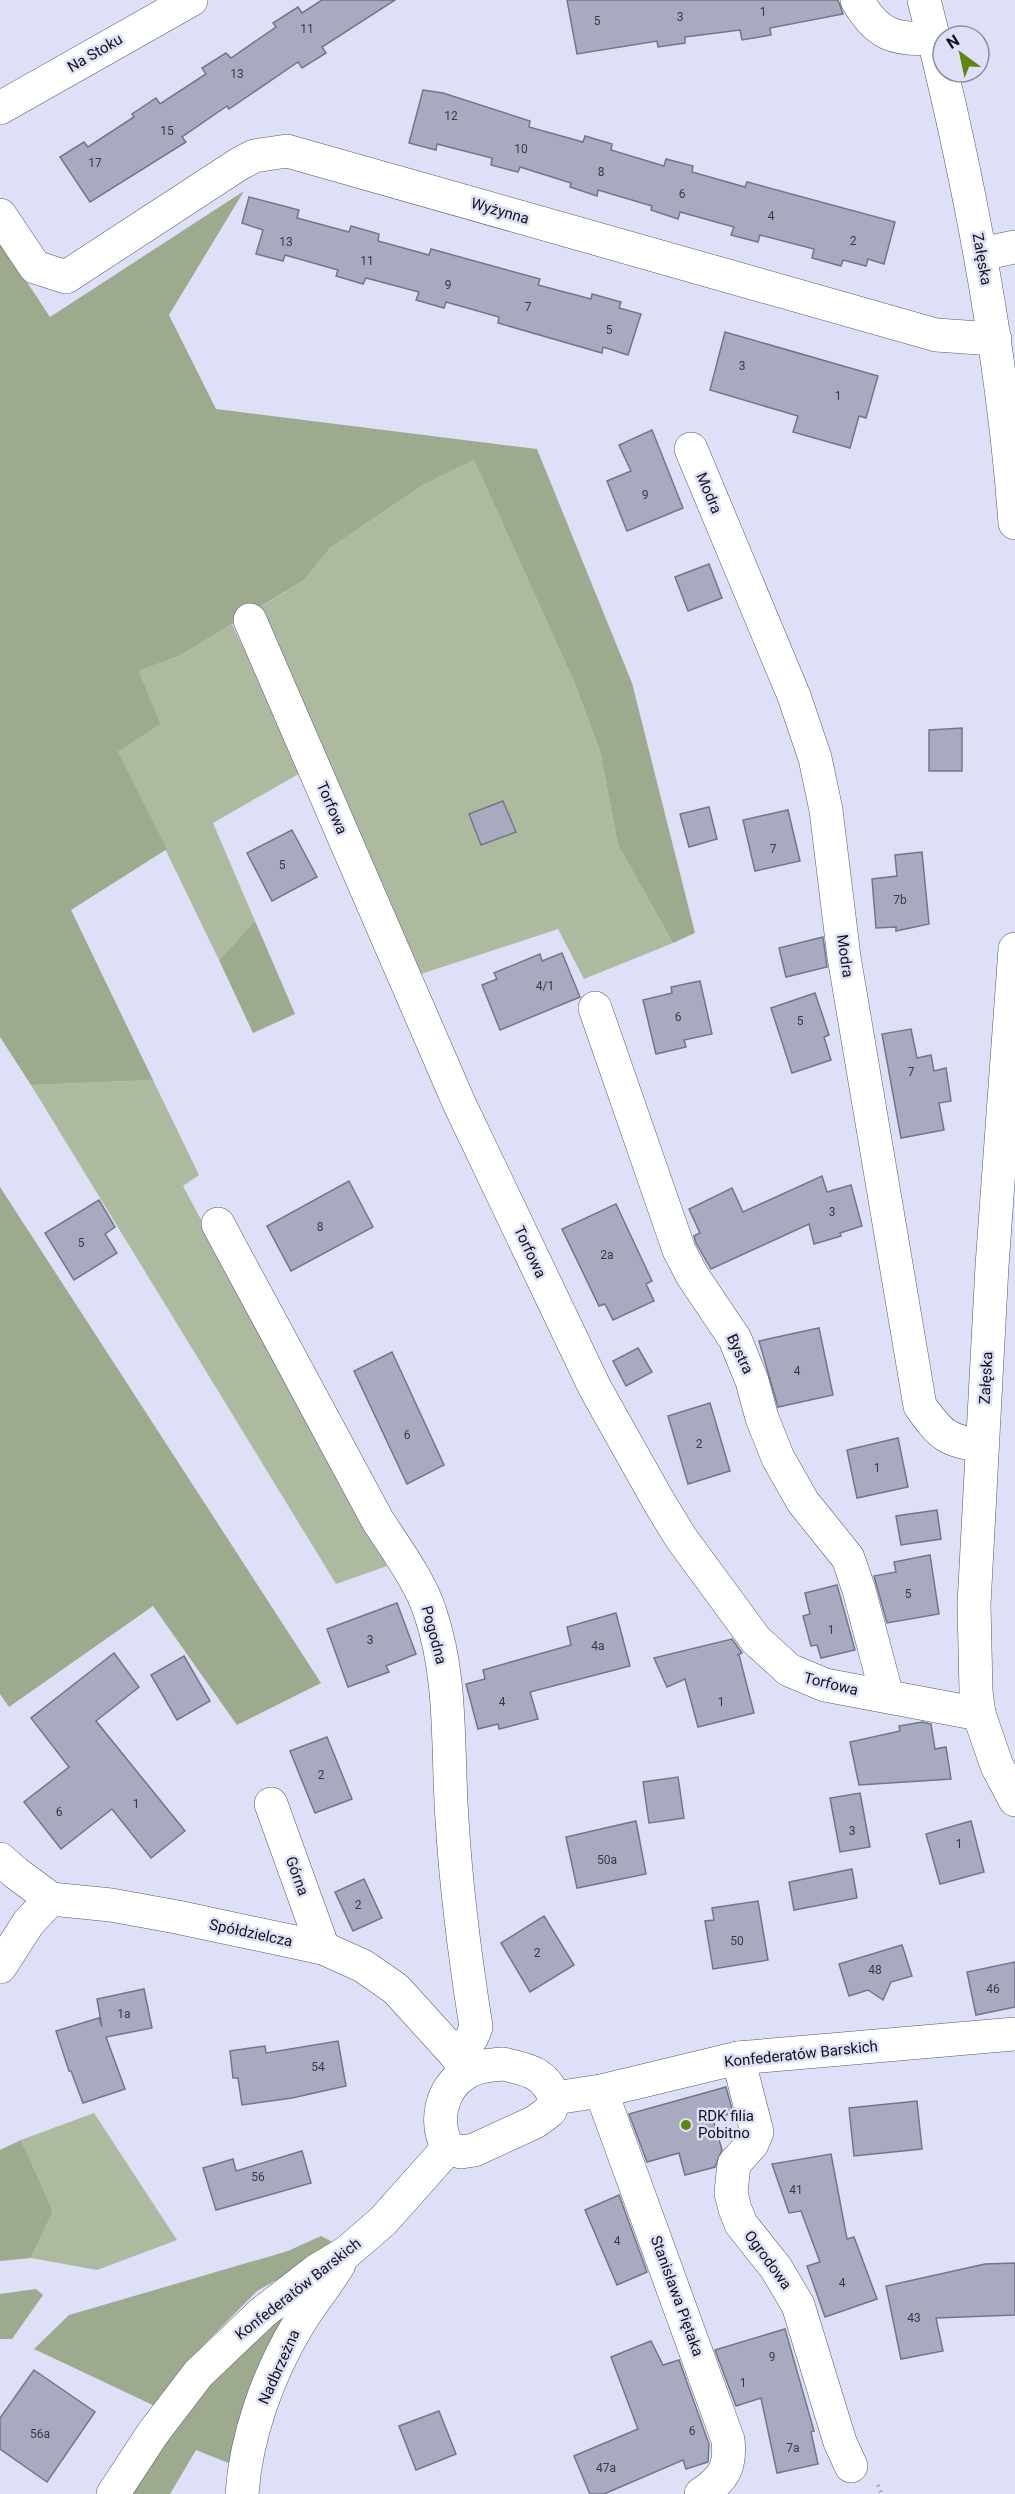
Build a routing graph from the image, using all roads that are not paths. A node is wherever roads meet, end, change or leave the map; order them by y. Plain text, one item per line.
1 (191, 0) edge
2 (857, 0) edge
3 (924, 0) edge
4 (931, 27) edge
5 (931, 38) edge
6 (945, 84) edge
7 (0, 108) edge
8 (0, 215) edge
9 (1015, 247) edge
10 (981, 254) junction
11 (995, 339) junction
12 (691, 449) dead end
13 (1015, 523) edge
14 (250, 620) dead end
15 (1015, 949) edge
16 (595, 1008) dead end
17 (218, 1224) dead end
18 (982, 1445) junction
19 (887, 1696) junction
20 (980, 1714) junction
21 (1015, 1800) edge
22 (271, 1804) dead end
23 (0, 1859) edge
24 (51, 1899) junction
25 (322, 1948) junction
26 (0, 1967) edge
27 (1015, 2034) edge
28 (738, 2058) junction
29 (461, 2063) junction
30 (601, 2091) junction
31 (555, 2098) junction
32 (448, 2148) junction
33 (346, 2253) junction
34 (851, 2466) dead end
35 (113, 2494) edge
36 (242, 2494) edge
37 (701, 2494) edge

1 - 7 street, Na Stoku
2 - 5 street
3 - 4 street, Załęska
6 - 10 street, Załęska
8 - 11 street, Wyżynna
9 - 10 street
10 - 11 street, Załęska
11 - 13 street, Załęska
12 - 18 street, Modra
14 - 19 street, Torfowa
15 - 18 street, Załęska
16 - 19 street, Bystra
17 - 29 street, Pogodna
18 - 20 street, Załęska
19 - 20 street, Torfowa
20 - 21 street, Załęska
22 - 25 street, Górna
23 - 24 street
24 - 25 street, Spółdzielcza
24 - 26 street
25 - 29 street, Spółdzielcza
27 - 28 street, Konfederatów Barskich
28 - 30 street, Konfederatów Barskich
28 - 34 street, Ogrodowa
29 - 31 street
29 - 32 street, Pogodna
30 - 31 street, Konfederatów Barskich
30 - 37 street, Stanisława Piętaka
31 - 32 street
32 - 33 street, Konfederatów Barskich
33 - 35 street, Konfederatów Barskich
33 - 36 street, Nadbrzeżna

